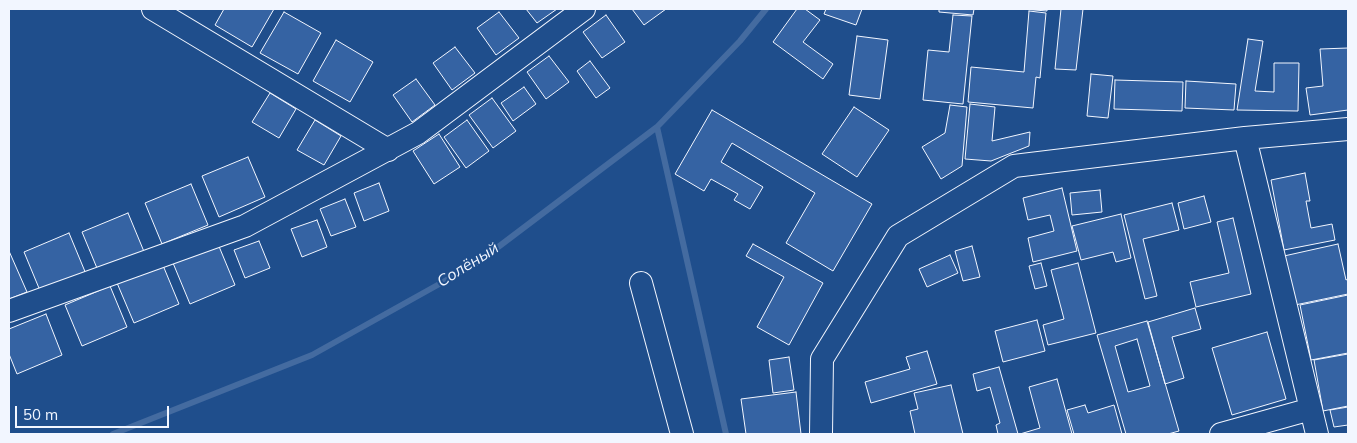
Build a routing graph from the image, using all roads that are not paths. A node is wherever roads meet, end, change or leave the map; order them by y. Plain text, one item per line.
1 (153, 9) edge
2 (584, 9) edge
3 (1348, 129) edge
4 (1245, 138) junction
5 (388, 150) junction
6 (641, 283) dead end
7 (9, 311) edge
8 (1311, 409) junction
9 (682, 434) edge
10 (821, 434) edge
11 (1221, 434) edge
12 (1317, 434) edge

1 - 5 street
2 - 5 street
3 - 4 street
4 - 8 street
4 - 10 street
5 - 7 street
6 - 9 street
8 - 11 street
8 - 12 street

